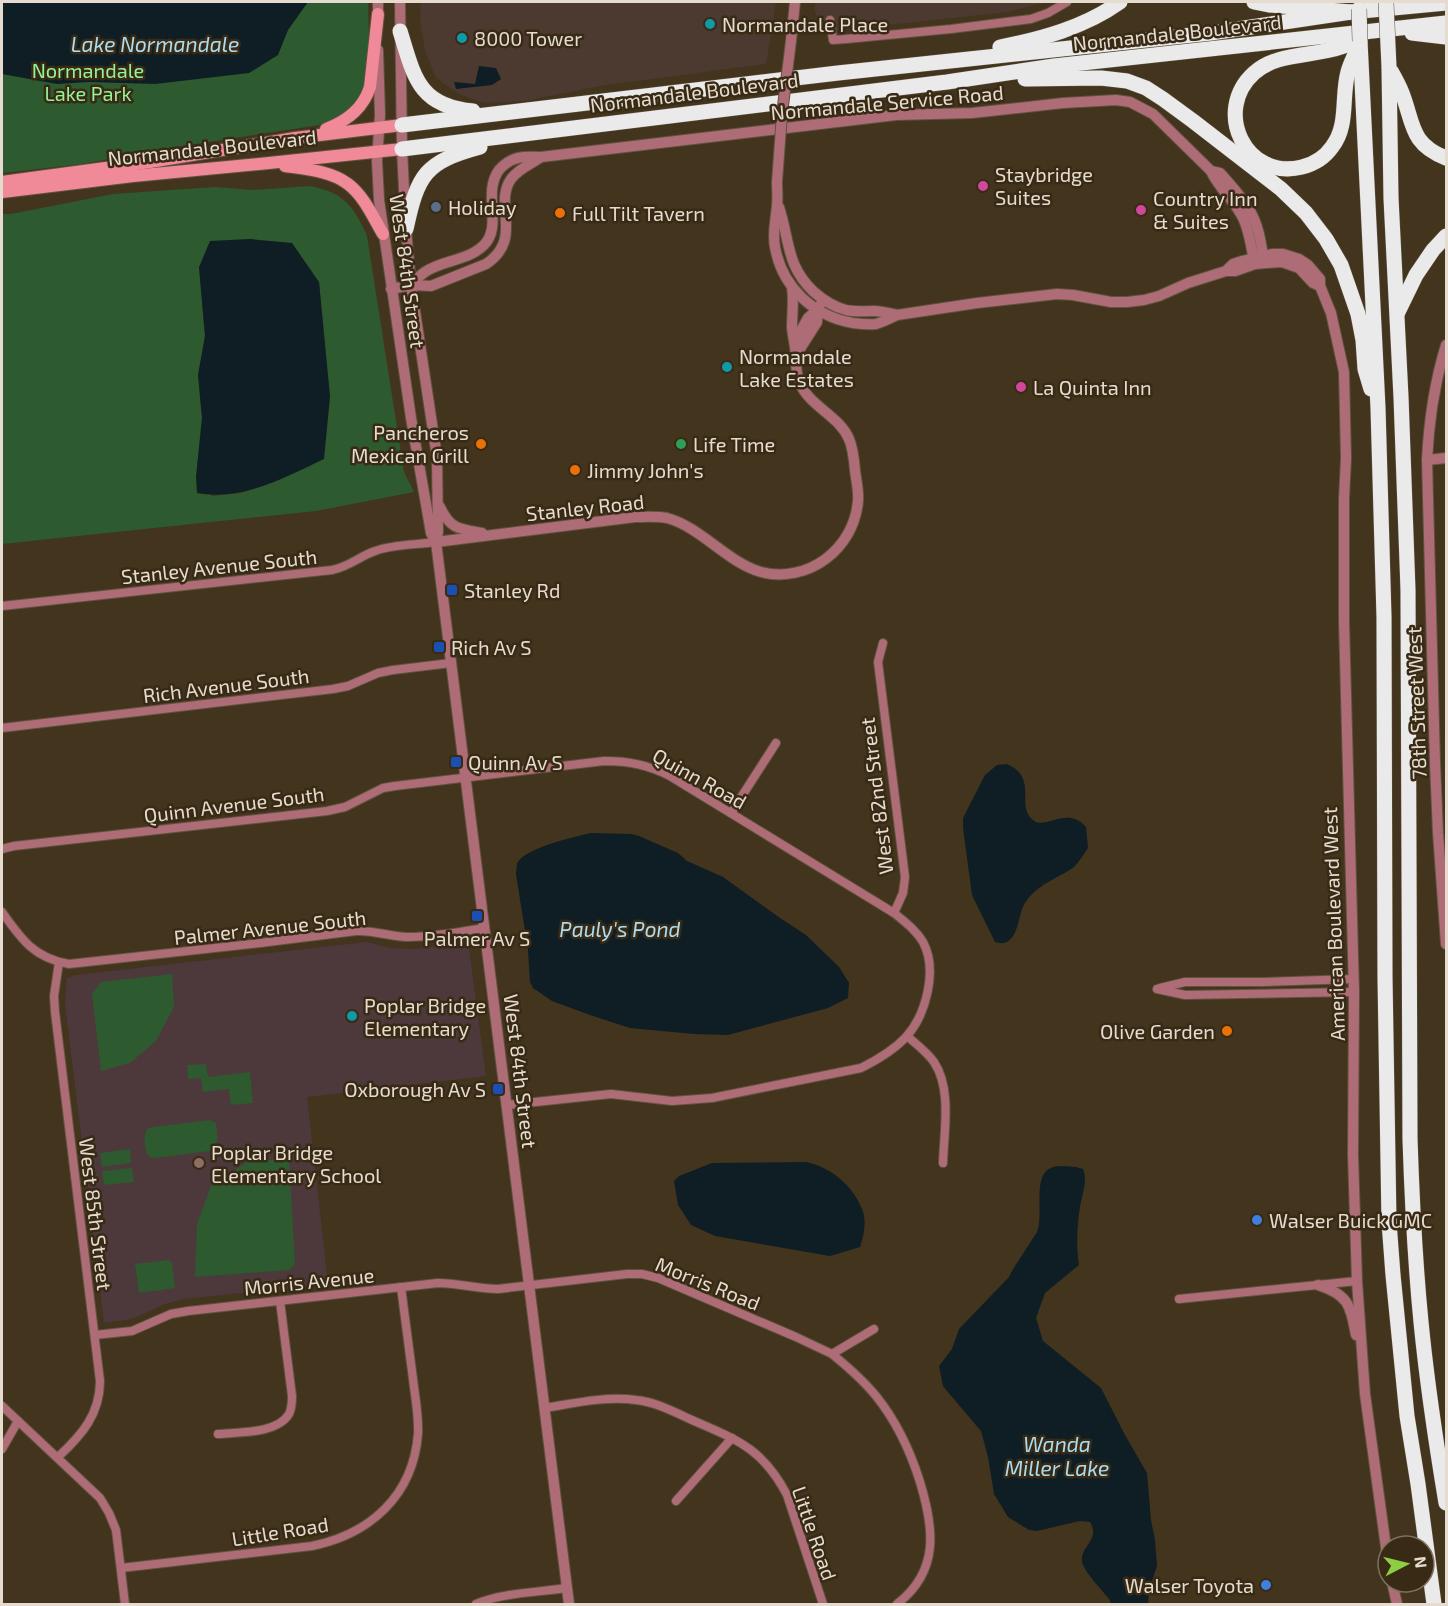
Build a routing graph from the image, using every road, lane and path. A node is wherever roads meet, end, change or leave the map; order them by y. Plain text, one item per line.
1 (400, 2) edge
2 (795, 2) edge
3 (1067, 2) edge
4 (1120, 2) edge
5 (1254, 2) edge
6 (1386, 2) edge
7 (1392, 2) edge
8 (1446, 3) edge
9 (1358, 7) edge
10 (378, 8) edge
11 (830, 20) dead end
12 (1446, 24) edge
13 (1391, 30) junction
14 (400, 31) junction
15 (1366, 37) junction
16 (1446, 37) edge
17 (1389, 67) junction
18 (888, 69) junction
19 (1354, 73) junction
20 (947, 82) junction
21 (500, 114) junction
22 (402, 125) junction
23 (379, 127) junction
24 (523, 134) junction
25 (295, 138) junction
26 (402, 149) junction
27 (378, 152) junction
28 (541, 157) junction
29 (1446, 158) edge
30 (269, 163) junction
31 (2, 182) edge
32 (2, 192) edge
33 (778, 204) junction
34 (406, 229) junction
35 (383, 234) junction
36 (1446, 236) edge
37 (1259, 260) junction
38 (411, 285) junction
39 (792, 287) junction
40 (392, 289) junction
41 (823, 300) junction
42 (817, 310) junction
43 (897, 315) junction
44 (1396, 315) junction
45 (1446, 345) edge
46 (795, 350) junction
47 (1378, 408) junction
48 (1446, 458) edge
49 (1427, 460) junction
50 (438, 504) junction
51 (490, 535) junction
52 (436, 542) junction
53 (2, 606) edge
54 (883, 643) dead end
55 (451, 663) junction
56 (2, 728) edge
57 (776, 743) dead end
58 (466, 778) junction
59 (731, 813) junction
60 (2, 849) edge
61 (2, 912) edge
62 (894, 914) junction
63 (484, 928) junction
64 (1446, 944) edge
65 (59, 962) junction
66 (1353, 979) junction
67 (1354, 992) junction
68 (907, 1036) junction
69 (507, 1105) junction
70 (943, 1163) dead end
71 (1357, 1281) junction
72 (1318, 1285) junction
73 (530, 1286) junction
74 (401, 1287) junction
75 (1179, 1299) dead end
76 (280, 1301) junction
77 (874, 1329) dead end
78 (94, 1335) junction
79 (832, 1354) junction
80 (1365, 1383) junction
81 (2, 1406) edge
82 (545, 1408) junction
83 (18, 1421) junction
84 (219, 1434) dead end
85 (732, 1438) junction
86 (2, 1449) edge
87 (58, 1457) junction
88 (1418, 1484) junction
89 (676, 1501) dead end
90 (1446, 1503) edge
91 (1384, 1534) edge
92 (121, 1568) junction
93 (567, 1588) junction
94 (900, 1604) edge
95 (125, 1605) edge
96 (476, 1605) edge
97 (570, 1605) edge
98 (823, 1605) edge
99 (1434, 1605) edge
100 (1445, 1605) edge

1 - 14 street, West 84th Street
2 - 33 street, American Boulevard West, bridge
3 - 11 street
4 - 18 highway
5 - 9 highway
6 - 17 highway, bridge
7 - 9 highway
8 - 9 highway
9 - 15 highway, bridge
9 - 18 highway, Normandale Boulevard
10 - 23 street, West 84th Street
10 - 25 main road
12 - 13 highway
13 - 15 highway, Normandale Boulevard
13 - 16 highway
14 - 21 highway
14 - 22 street, West 84th Street
15 - 19 highway
15 - 19 highway
15 - 20 highway, Normandale Boulevard
17 - 29 highway
17 - 44 highway
18 - 21 highway, Normandale Boulevard
19 - 47 highway
20 - 24 highway, Normandale Boulevard
20 - 47 highway
21 - 22 highway, Normandale Boulevard
22 - 23 main road, Normandale Boulevard
22 - 26 street, West 84th Street
23 - 25 main road, Normandale Boulevard
23 - 27 street, West 84th Street
24 - 26 highway, Normandale Boulevard
24 - 34 highway
25 - 31 main road, Normandale Boulevard
26 - 27 main road, Normandale Boulevard
26 - 34 street, West 84th Street
27 - 30 main road, Normandale Boulevard
27 - 35 street, West 84th Street
28 - 37 street, Normandale Service Road
28 - 38 street, Normandale Service Road
28 - 38 street, Normandale Service Road
30 - 32 main road, Normandale Boulevard
30 - 35 main road
33 - 39 street, American Boulevard West
33 - 41 street, American Boulevard West
34 - 38 street, West 84th Street
35 - 40 street, West 84th Street
36 - 44 highway
37 - 43 street, American Boulevard West
37 - 66 street, American Boulevard West
38 - 40 street
38 - 50 street, West 84th Street
39 - 42 street, American Boulevard West
39 - 46 street
40 - 52 street, West 84th Street
41 - 42 street
41 - 43 street, American Boulevard West
42 - 43 street, American Boulevard West
42 - 46 street
44 - 90 highway
45 - 49 street
46 - 51 street, Stanley Road
47 - 88 highway
48 - 49 street
49 - 64 street, 78th Street West
50 - 51 street
50 - 52 street, West 84th Street
51 - 52 street, Stanley Road
52 - 53 street, Stanley Avenue South
52 - 55 street, West 84th Street
54 - 62 street, West 82nd Street
55 - 56 street, Rich Avenue South
55 - 58 street, West 84th Street
57 - 59 street
58 - 59 street, Quinn Road
58 - 60 street, Quinn Avenue South
58 - 63 street, West 84th Street
59 - 62 street, Quinn Road
61 - 65 street
62 - 68 street
63 - 65 street, Palmer Avenue South
63 - 69 street, West 84th Street
65 - 78 street, West 85th Street
66 - 67 street, American Boulevard West
66 - 67 street
67 - 71 street, American Boulevard West
68 - 69 street
68 - 70 street
69 - 73 street, West 84th Street
71 - 72 street
71 - 80 street, American Boulevard West
72 - 75 street
72 - 80 street
73 - 74 street, Morris Avenue
73 - 79 street, Morris Road
73 - 82 street, West 84th Street
74 - 76 street, Morris Avenue
74 - 92 street, Little Road
76 - 78 street, Morris Avenue
76 - 84 street
77 - 79 street
78 - 87 street, West 85th Street
79 - 94 street
80 - 91 street, American Boulevard West
81 - 83 street
82 - 85 street, Little Road
82 - 93 street, West 84th Street
83 - 86 street
83 - 87 street
85 - 89 street
85 - 98 street, Little Road
87 - 92 street
88 - 99 highway
88 - 100 highway
92 - 95 street
93 - 96 street
93 - 97 street, West 84th Street

